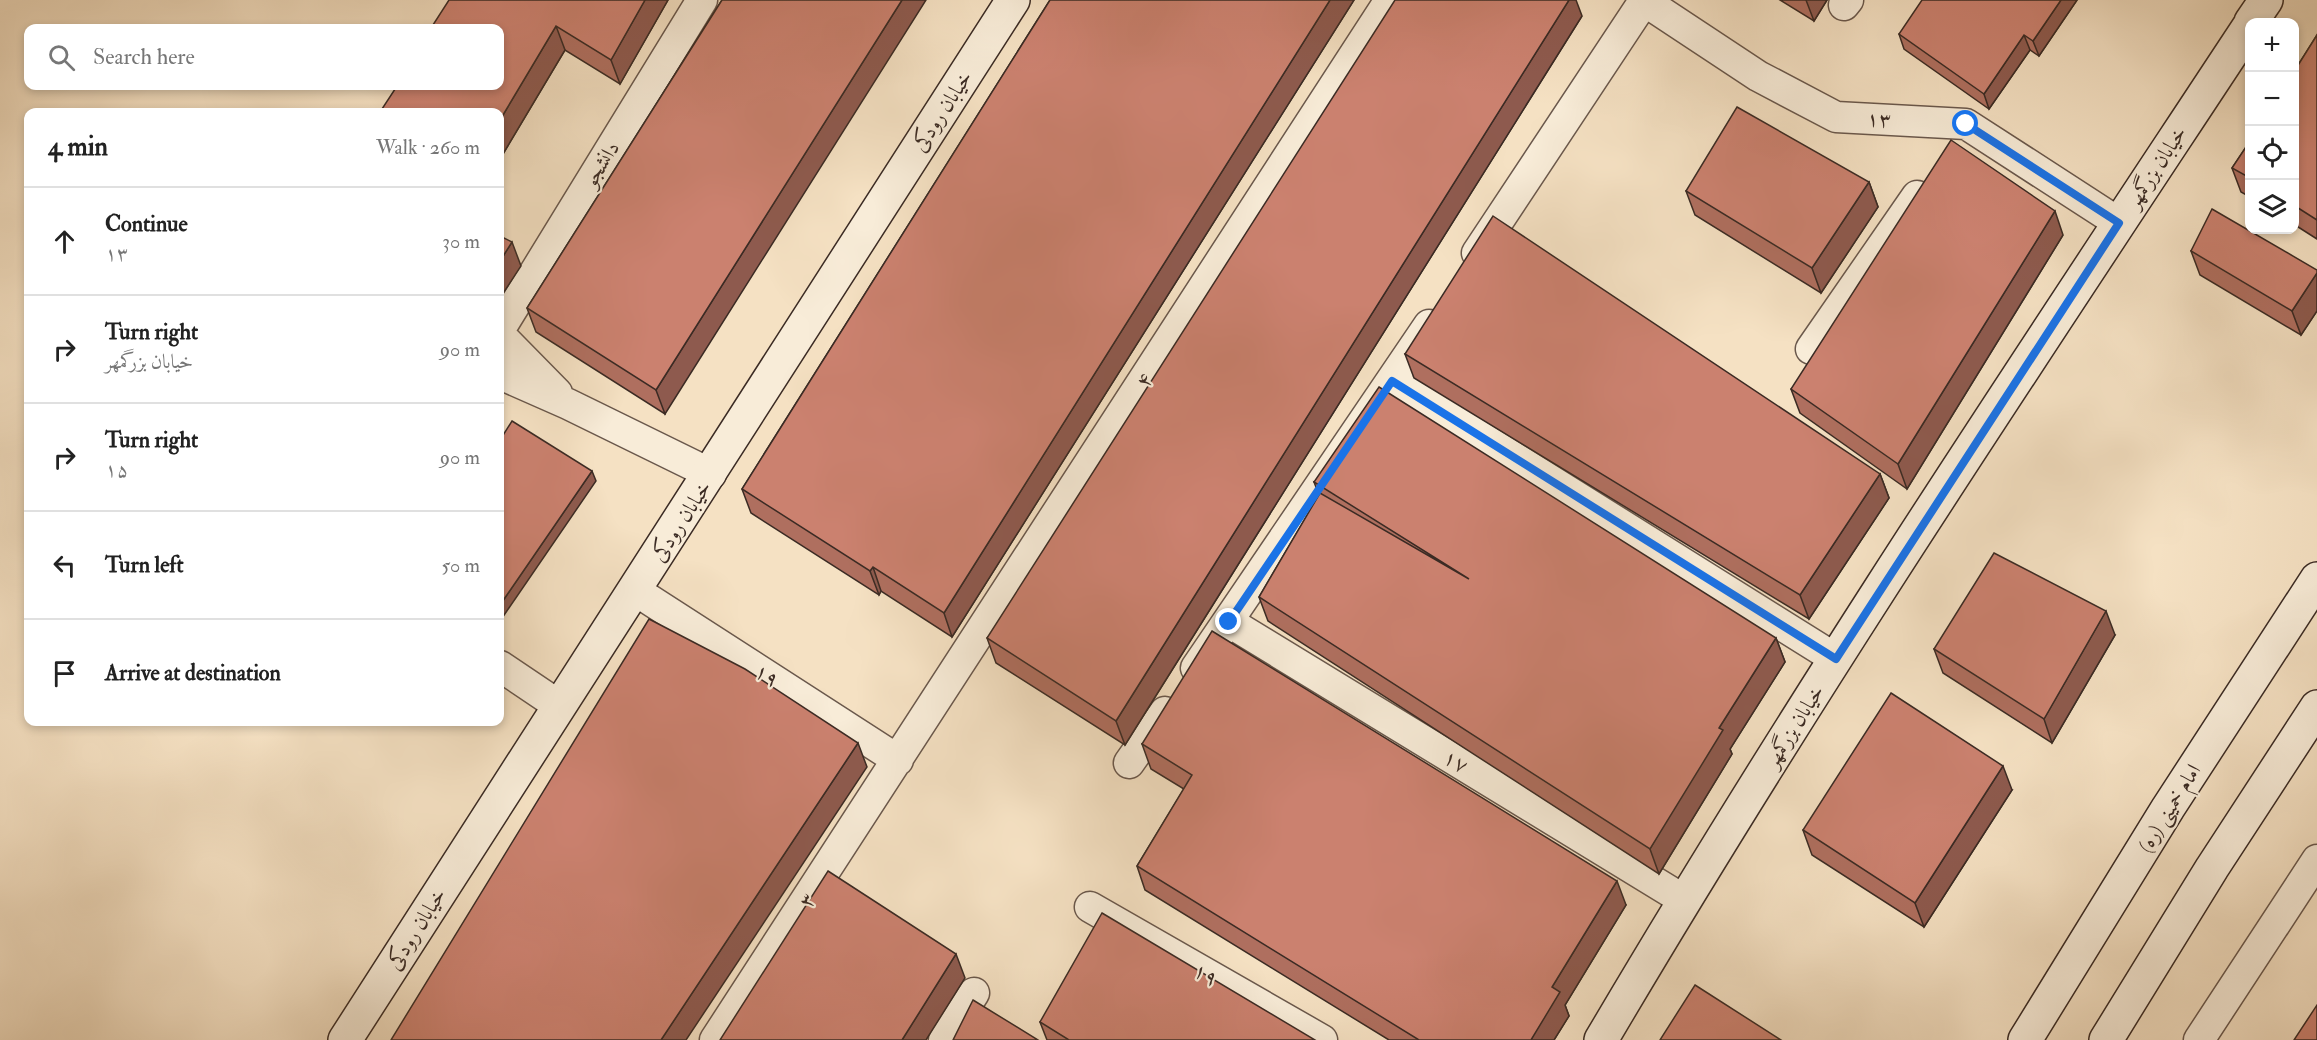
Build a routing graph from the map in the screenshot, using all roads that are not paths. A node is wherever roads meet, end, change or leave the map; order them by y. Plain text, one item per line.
1 (702, 0) edge
2 (1013, 0) edge
3 (1390, 0) edge
4 (2266, 0) edge
5 (1644, 1) edge
6 (2254, 18) edge
7 (2245, 32) edge
8 (1966, 124) junction
9 (2119, 223) junction
10 (1463, 274) edge
11 (1444, 303) edge
12 (504, 322) edge
13 (504, 338) edge
14 (1811, 349) dead end
15 (504, 376) edge
16 (1392, 381) junction
17 (568, 404) junction
18 (711, 474) junction
19 (2317, 579) edge
20 (636, 591) junction
21 (1229, 622) junction
22 (1836, 659) junction
23 (504, 669) edge
24 (558, 705) junction
25 (2317, 707) edge
26 (898, 760) junction
27 (1129, 763) dead end
28 (2317, 860) edge
29 (1684, 900) junction
30 (1090, 908) dead end
31 (974, 993) dead end
32 (345, 1040) edge
33 (715, 1040) edge
34 (944, 1040) edge
35 (1322, 1040) edge
36 (1601, 1040) edge
37 (2025, 1040) edge
38 (2106, 1040) edge
39 (2199, 1040) edge

1 - 12 street, دانشجو
2 - 18 main road, خیابان رودکی
3 - 26 street, ۴
4 - 6 main road, خیابان بزرگمهر
5 - 8 street, ۱۳
5 - 10 street
7 - 9 main road, خیابان بزرگمهر
8 - 9 street, ۱۳
8 - 14 street
9 - 22 main road, خیابان بزرگمهر
11 - 16 street
13 - 17 street
15 - 17 street
16 - 21 street
16 - 22 street
17 - 18 street
18 - 20 main road, خیابان رودکی
19 - 37 main road, امام خمینی (ره)
20 - 24 main road, خیابان رودکی
20 - 26 street, ۱۹
21 - 27 street
21 - 29 street, ۱۷
22 - 29 main road, خیابان بزرگمهر
23 - 24 street
24 - 32 main road, خیابان رودکی
25 - 38 main road
26 - 33 street, ۳
28 - 39 street
29 - 36 main road, خیابان بزرگمهر
30 - 35 street, ۱۹
31 - 34 street

